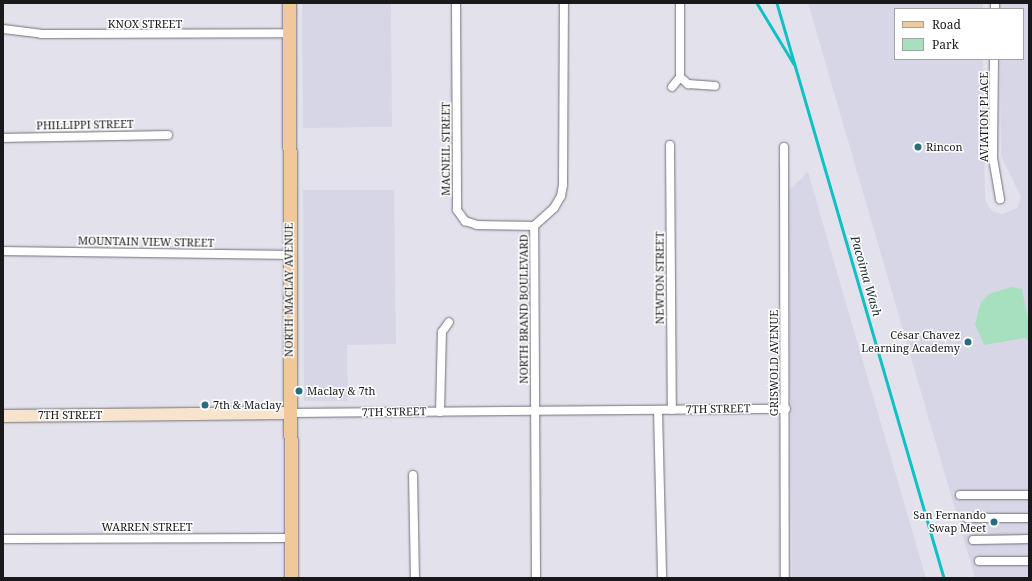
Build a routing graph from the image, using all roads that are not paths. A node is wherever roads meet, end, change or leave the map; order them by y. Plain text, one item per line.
1 (289, 3) edge
2 (456, 3) edge
3 (564, 3) edge
4 (680, 3) edge
5 (3, 29) edge
6 (288, 33) junction
7 (994, 60) edge
8 (680, 77) junction
9 (672, 86) dead end
10 (715, 86) dead end
11 (168, 135) dead end
12 (3, 138) edge
13 (670, 145) dead end
14 (784, 147) dead end
15 (1000, 199) dead end
16 (534, 226) junction
17 (3, 251) edge
18 (290, 256) junction
19 (449, 322) dead end
20 (786, 409) junction
21 (658, 410) junction
22 (672, 410) junction
23 (535, 411) junction
24 (440, 412) junction
25 (289, 413) junction
26 (3, 416) edge
27 (413, 475) dead end
28 (960, 495) dead end
29 (1029, 495) edge
30 (967, 518) dead end
31 (1029, 518) edge
32 (290, 538) junction
33 (3, 539) edge
34 (973, 540) dead end
35 (1029, 540) edge
36 (979, 561) dead end
37 (1029, 561) edge
38 (290, 578) edge
39 (415, 578) edge
40 (536, 578) edge
41 (662, 578) edge
42 (785, 578) edge

1 - 6 main road, NORTH MACLAY AVENUE
2 - 16 street, MACNEIL STREET
3 - 16 street, NORTH BRAND BOULEVARD
4 - 8 street
5 - 6 street, KNOX STREET
6 - 18 main road, NORTH MACLAY AVENUE
7 - 15 street, AVIATION PLACE
8 - 9 street
8 - 10 street
11 - 12 street, PHILLIPPI STREET
13 - 22 street, NEWTON STREET
14 - 20 street, GRISWOLD AVENUE
16 - 23 street, NORTH BRAND BOULEVARD
17 - 18 street, MOUNTAIN VIEW STREET
18 - 25 main road, NORTH MACLAY AVENUE
19 - 24 street
20 - 22 street, 7TH STREET
20 - 42 street, GRISWOLD AVENUE
21 - 22 street, 7TH STREET
21 - 23 street, 7TH STREET
21 - 41 street
23 - 24 street, 7TH STREET
23 - 40 street, NORTH BRAND BOULEVARD
24 - 25 street, 7TH STREET
25 - 26 street, 7TH STREET
25 - 32 main road, NORTH MACLAY AVENUE
27 - 39 street
28 - 29 street
30 - 31 street
32 - 33 street, WARREN STREET
32 - 38 main road, NORTH MACLAY AVENUE
34 - 35 street
36 - 37 street

